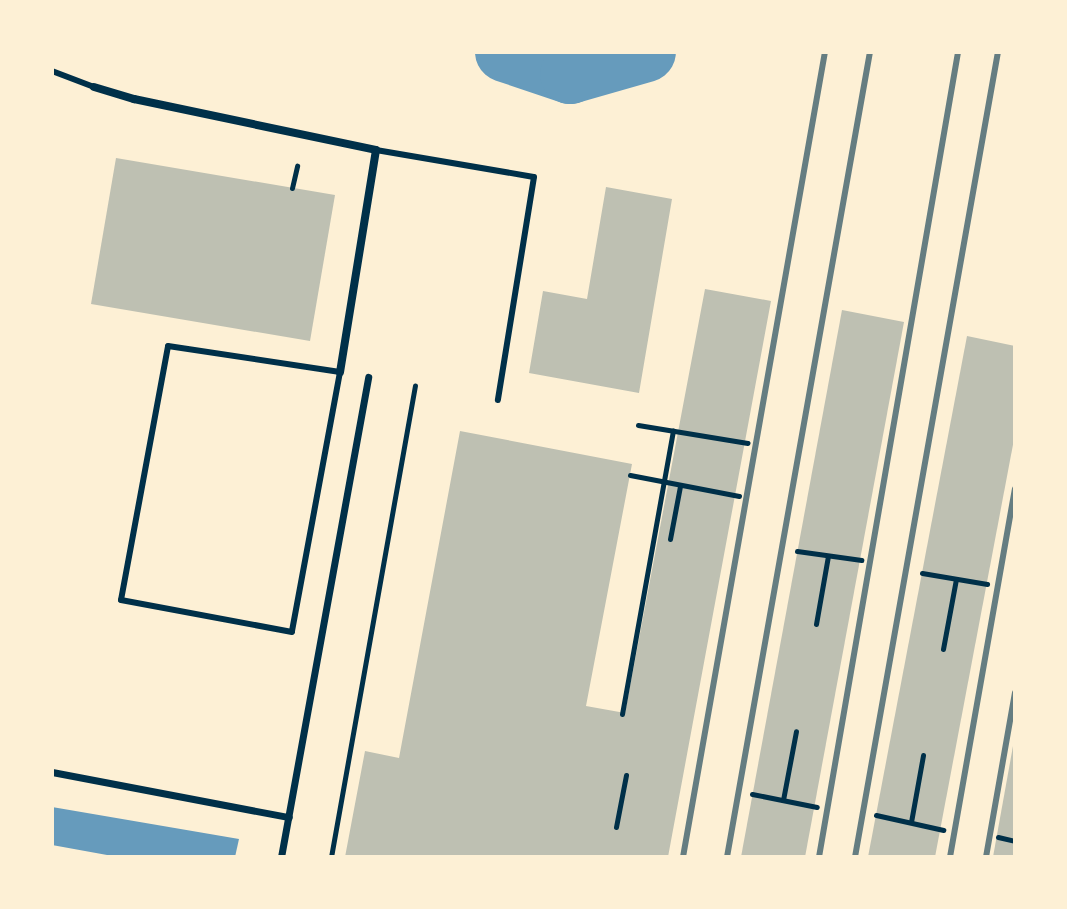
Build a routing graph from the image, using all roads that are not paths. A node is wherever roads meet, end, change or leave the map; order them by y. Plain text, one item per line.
1 (52, 71) edge
2 (94, 87) joint
3 (376, 150) junction
4 (340, 372) junction
5 (368, 377) dead end
6 (498, 400) dead end
7 (52, 772) edge
8 (289, 817) junction
9 (281, 857) edge

1 - 2 lane
2 - 3 street
3 - 4 street
3 - 6 lane
4 - 4 lane
5 - 8 street
7 - 8 street
8 - 9 street

